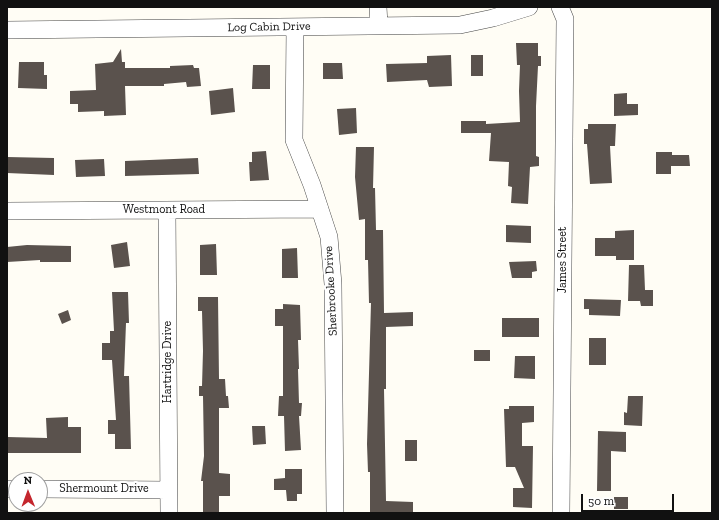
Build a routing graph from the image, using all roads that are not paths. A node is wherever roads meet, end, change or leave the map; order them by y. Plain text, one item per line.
1 (378, 7) edge
2 (529, 7) edge
3 (560, 7) edge
4 (379, 25) junction
5 (295, 27) junction
6 (7, 30) edge
7 (320, 209) junction
8 (167, 210) junction
9 (7, 211) edge
10 (48, 489) edge
11 (168, 490) junction
12 (169, 513) edge
13 (335, 513) edge
14 (561, 513) edge

1 - 4 street
2 - 4 street, Log Cabin Drive
3 - 14 street, James Street
4 - 5 street, Log Cabin Drive
5 - 6 street, Log Cabin Drive
5 - 7 street, Sherbrooke Drive
7 - 8 street, Westmont Road
7 - 13 street, Sherbrooke Drive
8 - 9 street, Westmont Road
8 - 11 street, Hartridge Drive
10 - 11 street, Shermount Drive
11 - 12 street, Hartridge Drive

